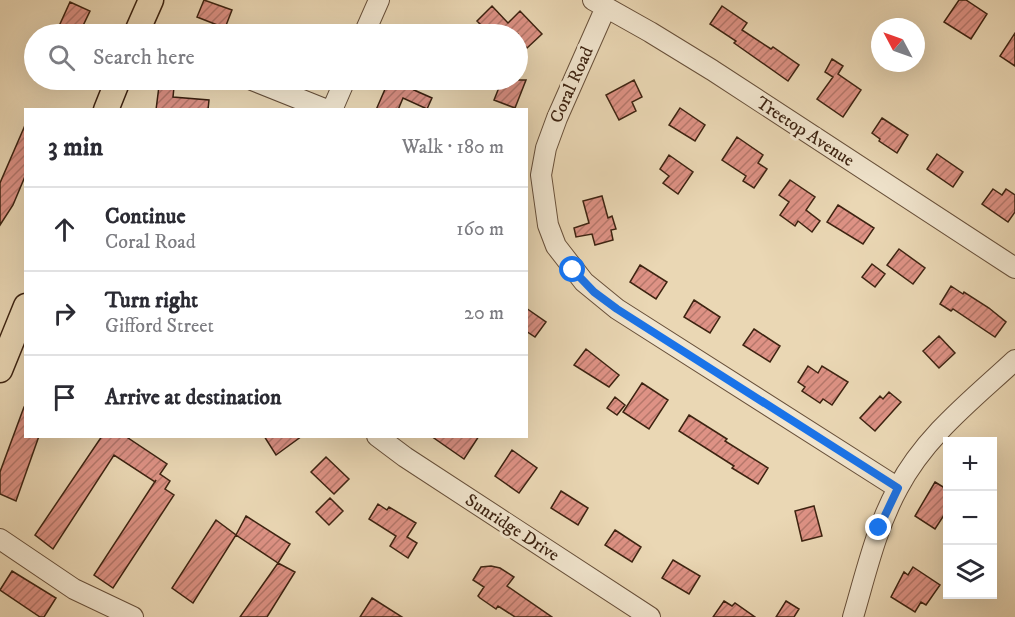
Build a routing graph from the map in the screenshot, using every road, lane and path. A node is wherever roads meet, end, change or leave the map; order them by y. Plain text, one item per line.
1 (151, 0) edge
2 (379, 0) edge
3 (600, 3) edge
4 (141, 24) edge
5 (368, 24) edge
6 (114, 90) edge
7 (277, 90) edge
8 (341, 90) edge
9 (107, 108) edge
10 (322, 108) edge
11 (333, 108) edge
12 (1015, 268) edge
13 (24, 311) edge
14 (1015, 360) edge
15 (1, 365) edge
16 (380, 438) edge
17 (898, 488) junction
18 (0, 539) edge
19 (133, 617) edge
20 (650, 617) edge
21 (853, 617) edge

1 - 4 main road
2 - 5 street
3 - 12 street, Treetop Avenue
3 - 17 street, Coral Road
6 - 9 main road
7 - 10 street
8 - 11 street
13 - 15 main road
14 - 17 street
16 - 20 street, Sunridge Drive
17 - 21 street
18 - 19 street

